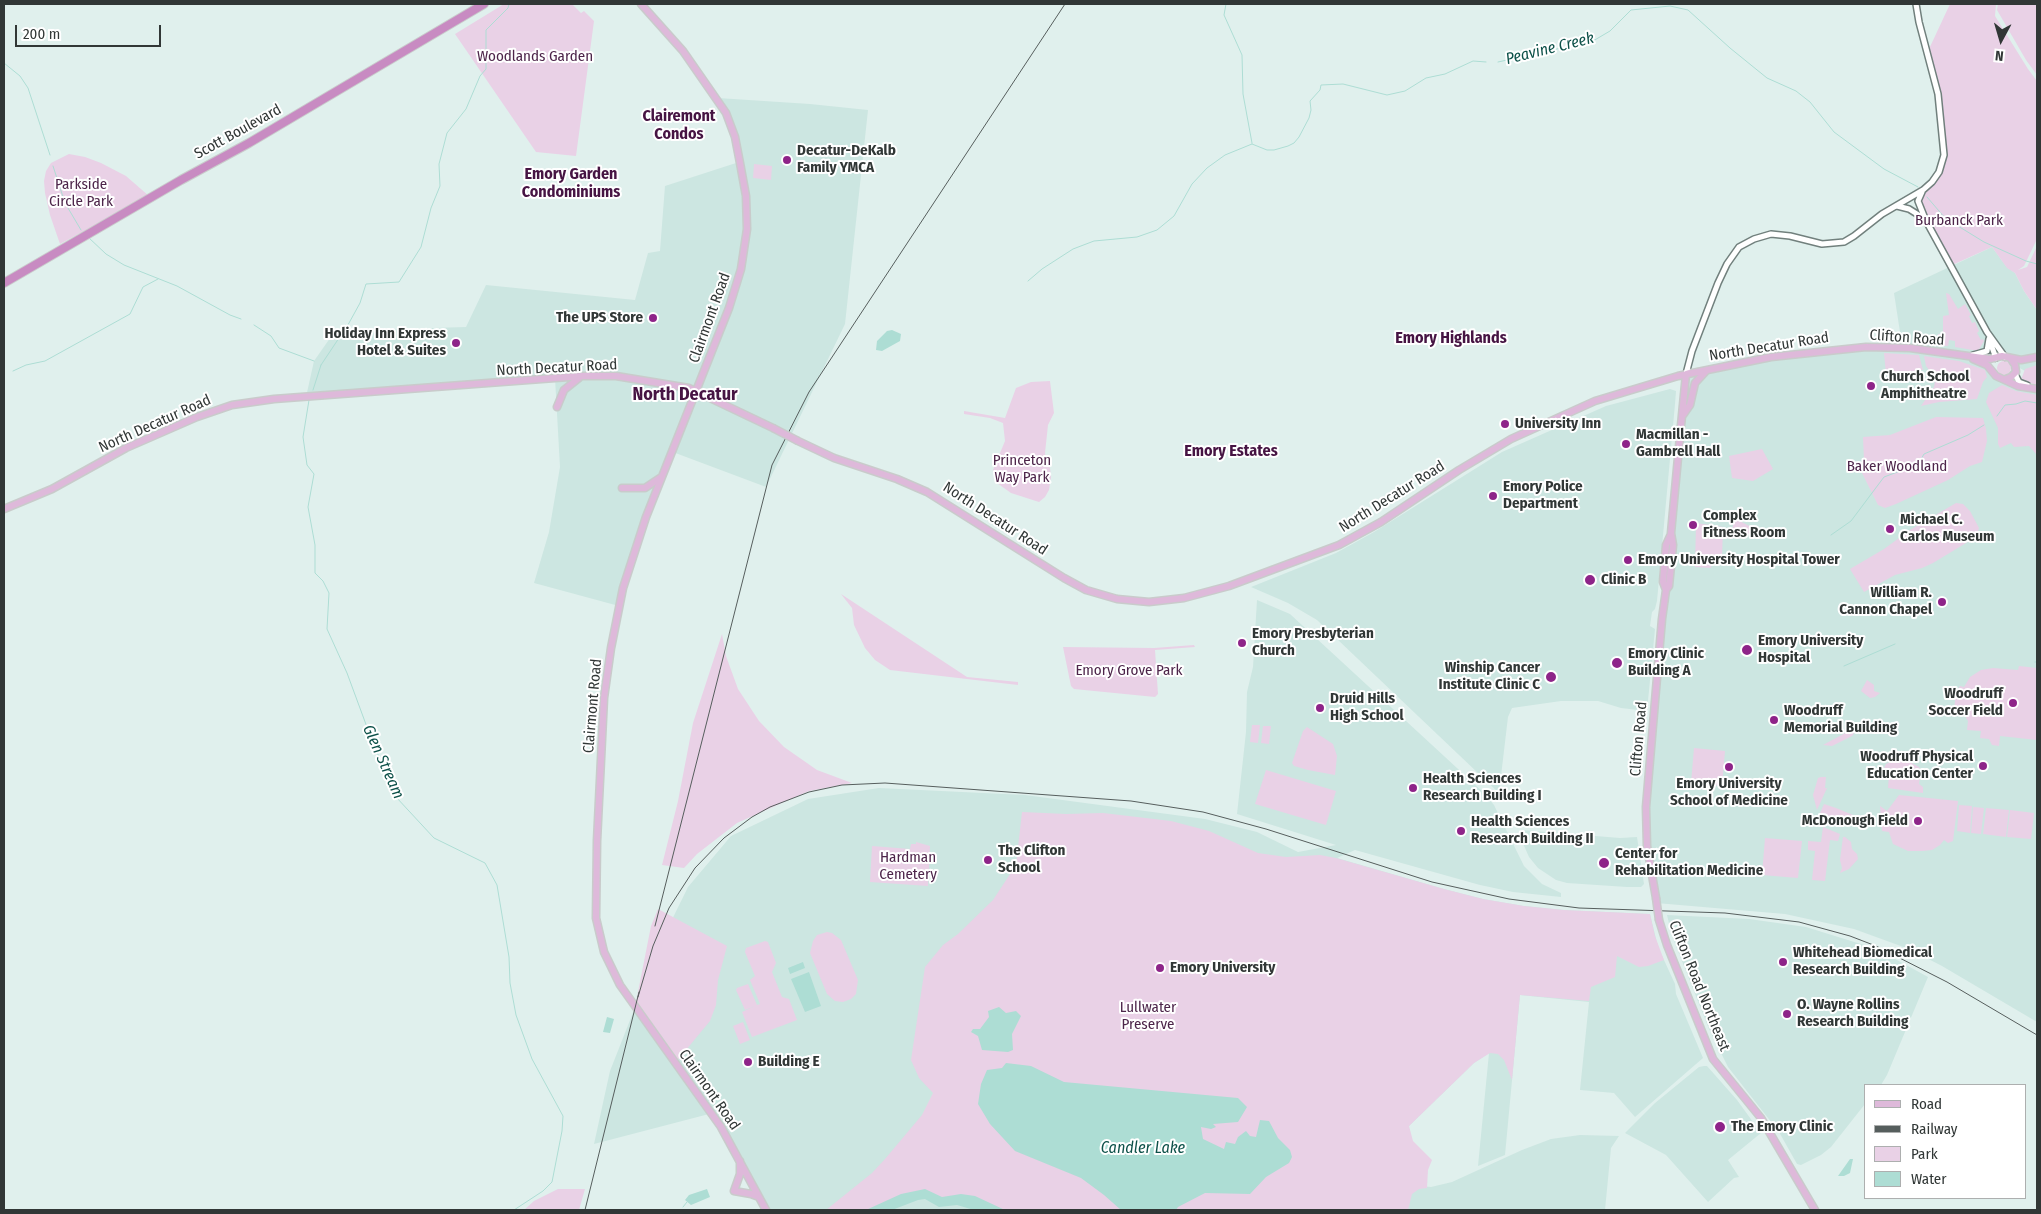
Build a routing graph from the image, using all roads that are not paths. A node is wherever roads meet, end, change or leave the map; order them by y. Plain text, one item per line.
1 (484, 4) edge
2 (641, 4) edge
3 (1916, 4) edge
4 (1923, 190) junction
5 (1896, 206) junction
6 (1925, 219) junction
7 (4, 283) edge
8 (1987, 332) junction
9 (1989, 339) junction
10 (1806, 352) joint
11 (1958, 354) junction
12 (1971, 356) junction
13 (2007, 357) junction
14 (2037, 357) edge
15 (1996, 358) junction
16 (1707, 369) junction
17 (1993, 371) junction
18 (2015, 372) junction
19 (1686, 374) junction
20 (582, 376) junction
21 (2006, 379) junction
22 (1685, 384) junction
23 (697, 391) junction
24 (556, 407) dead end
25 (1682, 416) junction
26 (1680, 436) junction
27 (661, 477) junction
28 (622, 488) dead end
29 (4, 509) edge
30 (1655, 895) joint
31 (740, 1160) junction
32 (759, 1197) junction
33 (766, 1210) edge
34 (1815, 1210) edge

1 - 7 highway, Scott Boulevard
2 - 23 main road, Clairmont Road
3 - 4 street
4 - 5 street
4 - 6 street
5 - 6 street
5 - 19 street
6 - 8 street
8 - 9 street
8 - 13 street
9 - 12 street
9 - 15 street
10 - 11 main road, Clifton Road
10 - 16 main road, North Decatur Road
11 - 12 main road
11 - 17 main road
12 - 15 main road
13 - 14 main road
13 - 15 main road
13 - 18 main road
14 - 18 main road
15 - 17 main road
16 - 19 main road, North Decatur Road
16 - 25 main road
17 - 21 main road
18 - 21 main road
18 - 21 street
19 - 22 main road
19 - 23 main road, North Decatur Road, bridge
20 - 23 main road, North Decatur Road
20 - 24 main road
20 - 29 main road, North Decatur Road
22 - 25 main road
22 - 26 main road
23 - 27 main road, Clairmont Road
25 - 26 main road
26 - 30 main road, Clifton Road
27 - 28 main road
27 - 31 main road, Clairmont Road
30 - 34 main road, Clifton Road Northeast, bridge
31 - 32 main road, Clairmont Road
31 - 32 main road
32 - 33 main road, Clairmont Road

